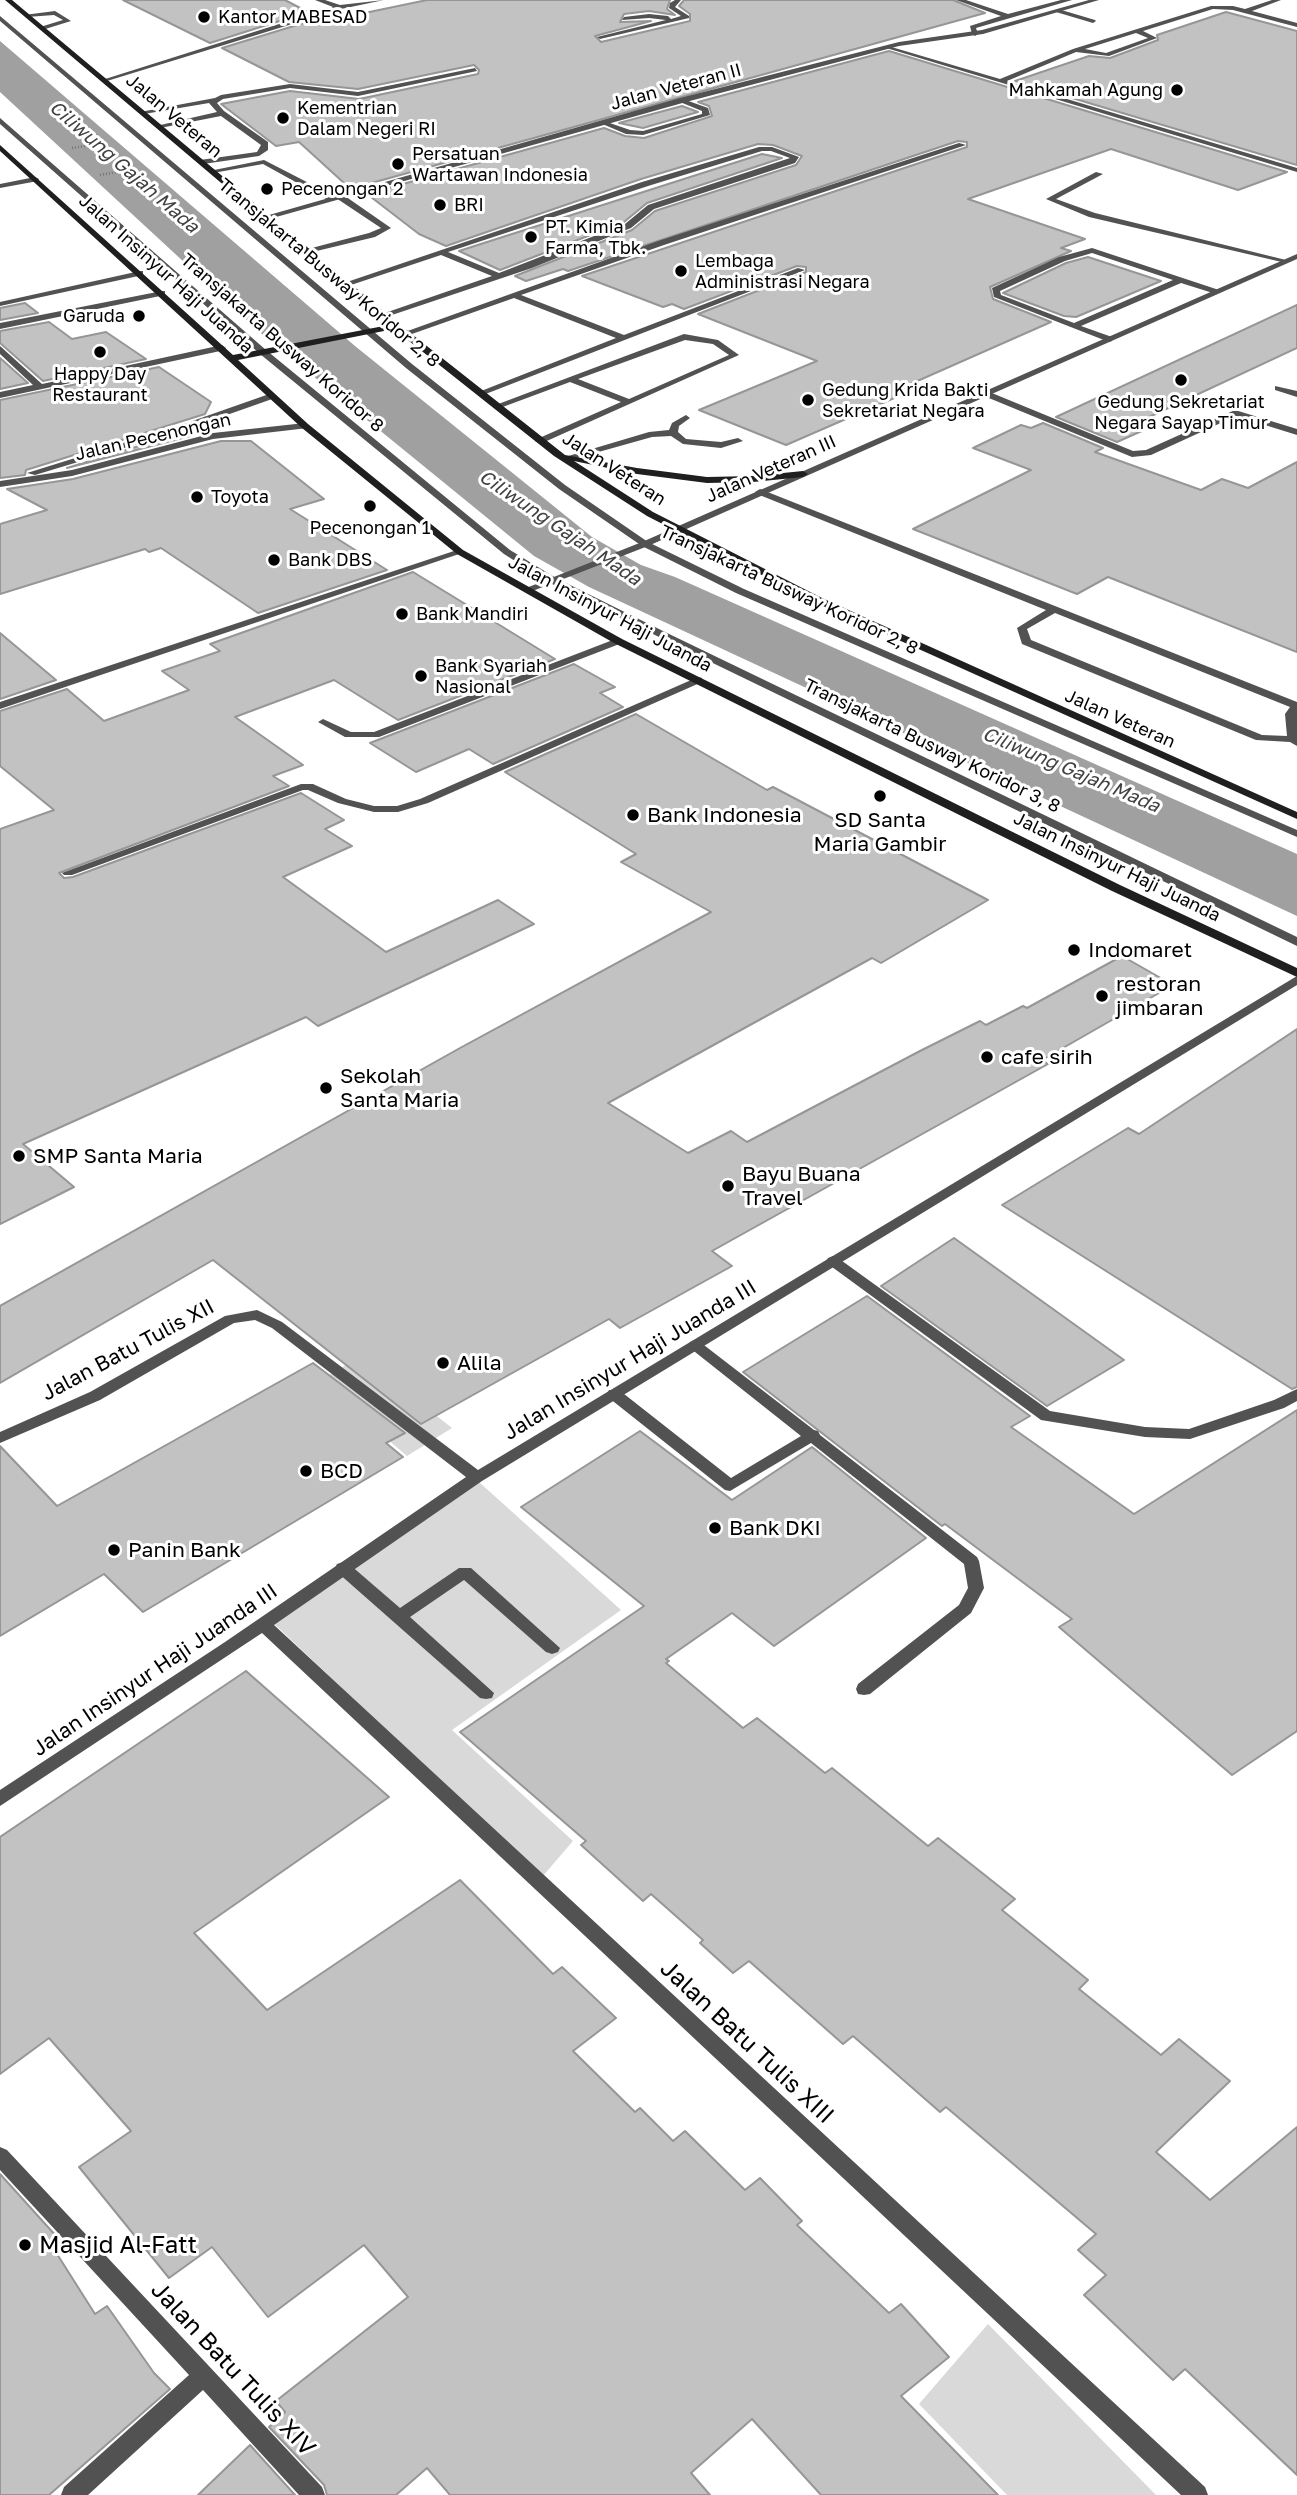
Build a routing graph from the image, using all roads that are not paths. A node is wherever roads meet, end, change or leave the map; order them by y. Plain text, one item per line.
1 (8, 0) edge
2 (318, 0) edge
3 (381, 0) edge
4 (959, 0) edge
5 (1069, 0) edge
6 (1096, 0) edge
7 (1278, 0) edge
8 (678, 1) edge
9 (340, 7) junction
10 (1058, 11) junction
11 (1245, 11) junction
12 (27, 15) junction
13 (1008, 16) junction
14 (0, 18) edge
15 (624, 19) dead end
16 (680, 19) junction
17 (1093, 21) dead end
18 (1297, 25) edge
19 (42, 28) junction
20 (1134, 30) junction
21 (975, 34) junction
22 (600, 37) dead end
23 (886, 47) junction
24 (1075, 50) junction
25 (475, 70) dead end
26 (105, 80) junction
27 (1001, 82) junction
28 (215, 100) junction
29 (683, 100) junction
30 (144, 112) junction
31 (221, 113) junction
32 (0, 120) edge
33 (604, 123) junction
34 (160, 126) junction
35 (962, 145) dead end
36 (0, 147) edge
37 (203, 162) junction
38 (1297, 170) edge
39 (214, 172) junction
40 (1099, 174) dead end
41 (35, 179) junction
42 (645, 184) junction
43 (0, 186) edge
44 (657, 188) dead end
45 (668, 193) dead end
46 (335, 197) junction
47 (680, 197) junction
48 (266, 217) junction
49 (307, 252) junction
50 (440, 252) junction
51 (1297, 256) edge
52 (1286, 261) junction
53 (801, 270) dead end
54 (140, 273) junction
55 (499, 276) junction
56 (1181, 280) junction
57 (345, 284) junction
58 (1216, 292) junction
59 (162, 293) junction
60 (514, 295) junction
61 (0, 304) edge
62 (383, 314) junction
63 (0, 326) edge
64 (396, 326) junction
65 (1073, 326) junction
66 (368, 331) junction
67 (406, 333) junction
68 (624, 338) junction
69 (1109, 339) junction
70 (222, 348) junction
71 (0, 349) edge
72 (268, 351) junction
73 (233, 358) junction
74 (572, 380) junction
75 (39, 386) junction
76 (1278, 388) dead end
77 (480, 393) junction
78 (0, 394) edge
79 (986, 394) junction
80 (1297, 394) edge
81 (272, 396) junction
82 (630, 402) junction
83 (497, 406) junction
84 (686, 418) dead end
85 (305, 426) junction
86 (1297, 432) edge
87 (673, 433) junction
88 (540, 441) junction
89 (738, 441) dead end
90 (557, 454) junction
91 (570, 457) junction
92 (803, 474) junction
93 (4, 484) edge
94 (760, 492) junction
95 (676, 530) junction
96 (640, 546) junction
97 (460, 552) junction
98 (556, 578) junction
99 (526, 590) junction
100 (1054, 609) junction
101 (618, 641) junction
102 (698, 680) junction
103 (0, 706) edge
104 (1297, 706) edge
105 (323, 722) dead end
106 (1295, 741) edge
107 (1297, 816) edge
108 (1297, 834) edge
109 (68, 873) dead end
110 (1297, 942) edge
111 (1297, 973) edge
112 (1297, 980) edge
113 (834, 1261) junction
114 (695, 1345) junction
115 (614, 1394) junction
116 (1297, 1394) edge
117 (813, 1435) junction
118 (0, 1438) edge
119 (477, 1477) junction
120 (343, 1568) junction
121 (399, 1617) junction
122 (263, 1624) junction
123 (552, 1648) dead end
124 (864, 1689) dead end
125 (486, 1693) dead end
126 (0, 1799) edge
127 (0, 2156) edge
128 (203, 2376) junction
129 (72, 2495) edge
130 (314, 2495) edge
131 (1197, 2495) edge

1 - 12 main road, Jalan Veteran
2 - 9 street
3 - 9 street
4 - 13 street
5 - 13 street
6 - 10 street, Jalan Veteran II
7 - 11 street
8 - 16 street
9 - 26 street
10 - 17 street
10 - 21 street, Jalan Veteran II
11 - 18 street
11 - 20 street
12 - 19 main road, Jalan Veteran
12 - 19 street
13 - 21 street
14 - 66 street, Transjakarta Busway Koridor 2, 8
15 - 16 street
16 - 22 street
19 - 26 main road, Jalan Veteran
20 - 24 street
20 - 24 street
21 - 23 street, Jalan Veteran II
23 - 27 street
23 - 29 street, Jalan Veteran II
24 - 27 street
25 - 28 street
26 - 30 main road, Jalan Veteran
27 - 38 street
28 - 30 street
28 - 31 street
29 - 33 street, Jalan Veteran II
29 - 33 street
30 - 34 main road, Jalan Veteran
31 - 34 street
31 - 37 street
32 - 72 street, Transjakarta Busway Koridor 8
33 - 46 street, Jalan Veteran II
34 - 37 main road, Jalan Veteran
35 - 60 street
36 - 41 main road, Jalan Insinyur Haji Juanda
37 - 39 main road, Jalan Veteran
39 - 46 street
39 - 48 main road, Jalan Veteran
40 - 52 street
41 - 43 street
41 - 54 main road, Jalan Insinyur Haji Juanda
42 - 44 street
42 - 47 street
42 - 50 street
45 - 47 street
46 - 48 street, Jalan Veteran II
46 - 49 street
47 - 55 street
48 - 49 main road, Jalan Veteran
49 - 57 main road, Jalan Veteran
50 - 55 street
50 - 57 street
51 - 52 street, Jalan Veteran III
52 - 58 street, Jalan Veteran III
53 - 68 street
54 - 59 main road, Jalan Insinyur Haji Juanda
54 - 61 street
55 - 62 street
56 - 58 street
56 - 65 street
56 - 65 street
57 - 62 main road, Jalan Veteran
58 - 69 street, Jalan Veteran III
59 - 63 street
59 - 70 main road, Jalan Insinyur Haji Juanda
60 - 67 street
60 - 68 street
62 - 64 main road, Jalan Veteran
64 - 66 main road
64 - 67 main road, Jalan Veteran
65 - 69 street
66 - 72 main road
66 - 96 street, Transjakarta Busway Koridor 2, 8
67 - 77 main road, Jalan Veteran
68 - 77 street
69 - 79 street, Jalan Veteran III
70 - 73 main road, Jalan Insinyur Haji Juanda
70 - 75 street
71 - 75 street
72 - 73 main road
72 - 98 street, Transjakarta Busway Koridor 8
73 - 81 main road, Jalan Insinyur Haji Juanda
74 - 82 street
74 - 82 street
74 - 83 street
75 - 78 street
76 - 80 street
77 - 83 main road, Jalan Veteran
79 - 86 street
79 - 92 street, Jalan Veteran III
81 - 85 main road, Jalan Insinyur Haji Juanda
81 - 93 street, Jalan Pecenongan
82 - 88 street
83 - 88 main road, Jalan Veteran
84 - 87 street
85 - 93 street, Jalan Pecenongan
85 - 97 main road, Jalan Insinyur Haji Juanda
87 - 89 street
87 - 91 street
88 - 90 main road, Jalan Veteran
90 - 91 main road
90 - 95 main road, Jalan Veteran
91 - 92 main road
92 - 94 street, Jalan Veteran III
94 - 95 street, Jalan Veteran III
94 - 100 street
95 - 96 street, Jalan Veteran III
95 - 107 main road, Jalan Veteran
96 - 98 street, Jalan Veteran III
96 - 108 street, Transjakarta Busway Koridor 2, 8
97 - 99 main road, Jalan Insinyur Haji Juanda
97 - 103 street
98 - 99 street, Jalan Veteran III
98 - 110 street, Transjakarta Busway Koridor 3, 8
99 - 101 main road, Jalan Insinyur Haji Juanda
100 - 104 street
100 - 106 street
101 - 102 main road, Jalan Insinyur Haji Juanda
101 - 105 street
102 - 109 street
102 - 111 main road, Jalan Insinyur Haji Juanda
104 - 106 street
112 - 113 street, Jalan Insinyur Haji Juanda III
113 - 114 street, Jalan Insinyur Haji Juanda III
113 - 116 street
114 - 115 street, Jalan Insinyur Haji Juanda III
114 - 117 street
115 - 117 street
115 - 119 street, Jalan Insinyur Haji Juanda III
117 - 124 street
118 - 119 street, Jalan Batu Tulis XII
119 - 120 street, Jalan Insinyur Haji Juanda III
120 - 121 street
120 - 122 street, Jalan Insinyur Haji Juanda III
121 - 123 street
121 - 125 street
122 - 126 street, Jalan Insinyur Haji Juanda III
122 - 131 street, Jalan Batu Tulis XIII
127 - 128 street, Jalan Batu Tulis XIV
128 - 129 street
128 - 130 street, Jalan Batu Tulis XIV

